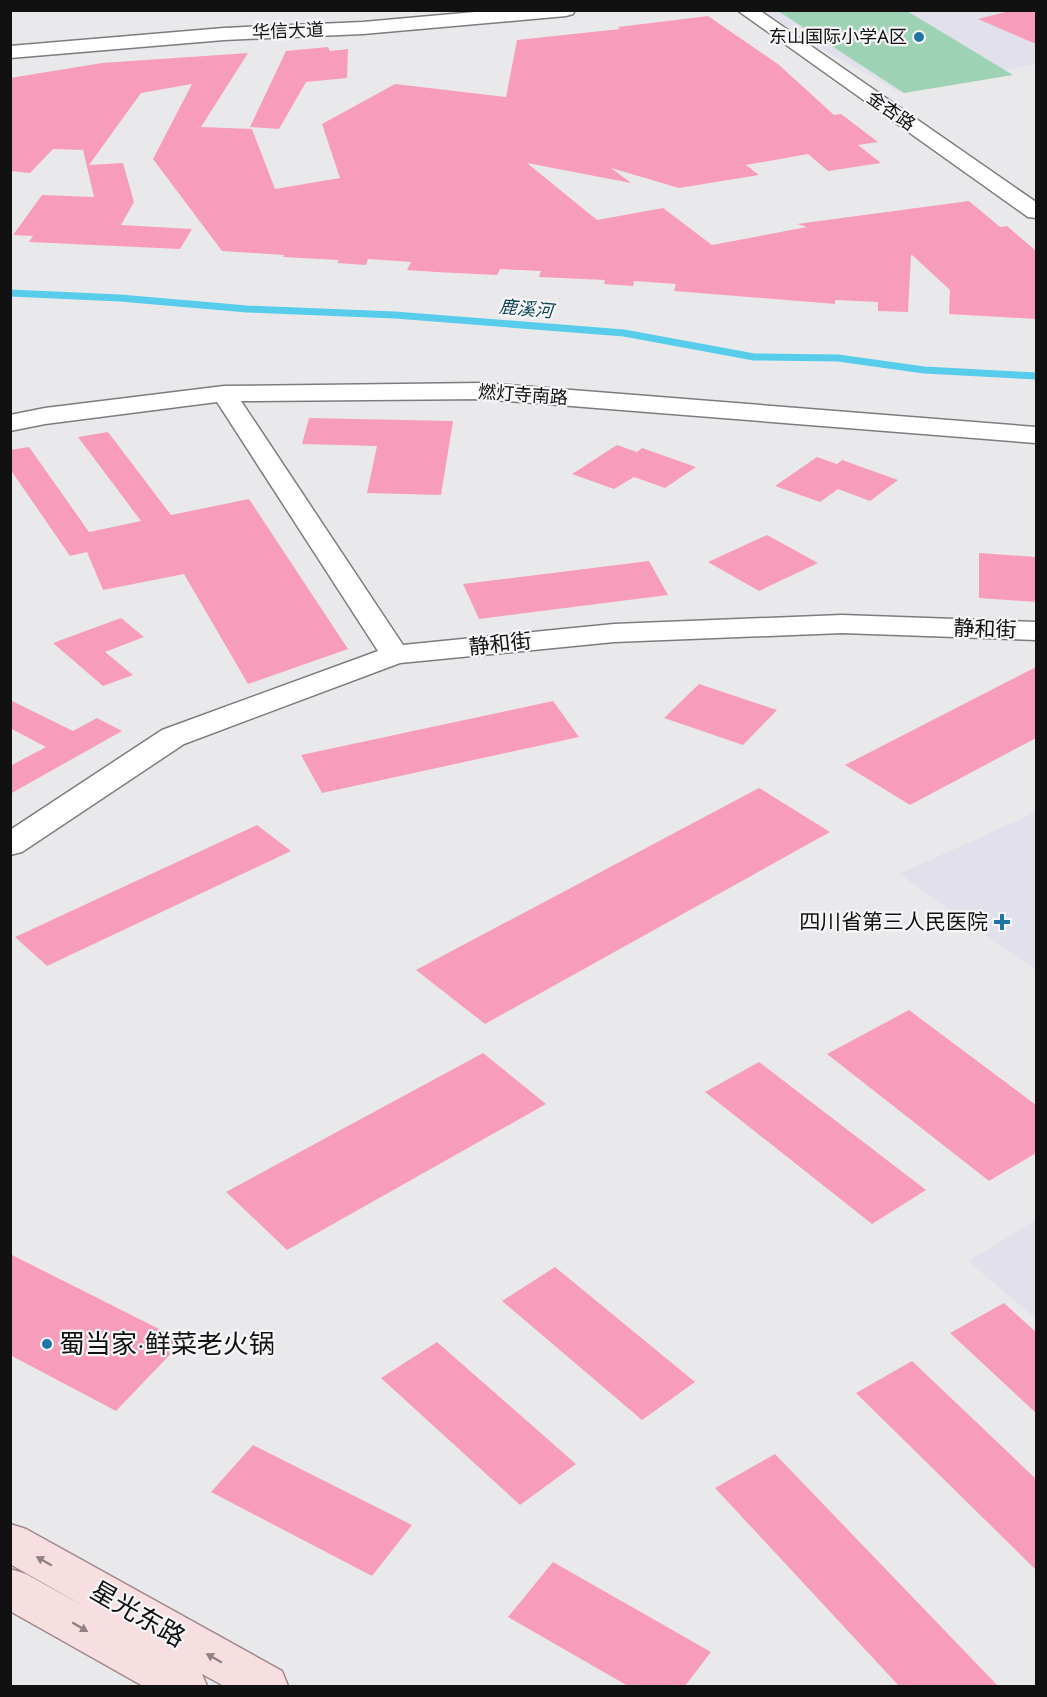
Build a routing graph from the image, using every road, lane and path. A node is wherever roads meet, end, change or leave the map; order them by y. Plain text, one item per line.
1 (566, 10) edge
2 (746, 10) edge
3 (10, 52) edge
4 (1036, 212) edge
5 (224, 394) junction
6 (10, 423) edge
7 (1036, 435) edge
8 (1036, 631) edge
9 (395, 655) junction
10 (14, 839) edge
11 (10, 1542) edge
12 (10, 1588) edge
13 (184, 1686) edge
14 (265, 1686) edge

1 - 3 street, 华信大道
2 - 4 street, 金杏路
5 - 6 street, 燃灯寺南路
5 - 7 street, 燃灯寺南路
5 - 9 street
8 - 9 street, 静和街
9 - 10 street, 静和街
14 -> 11 main road, 星光东路
12 -> 13 main road, 星光东路

